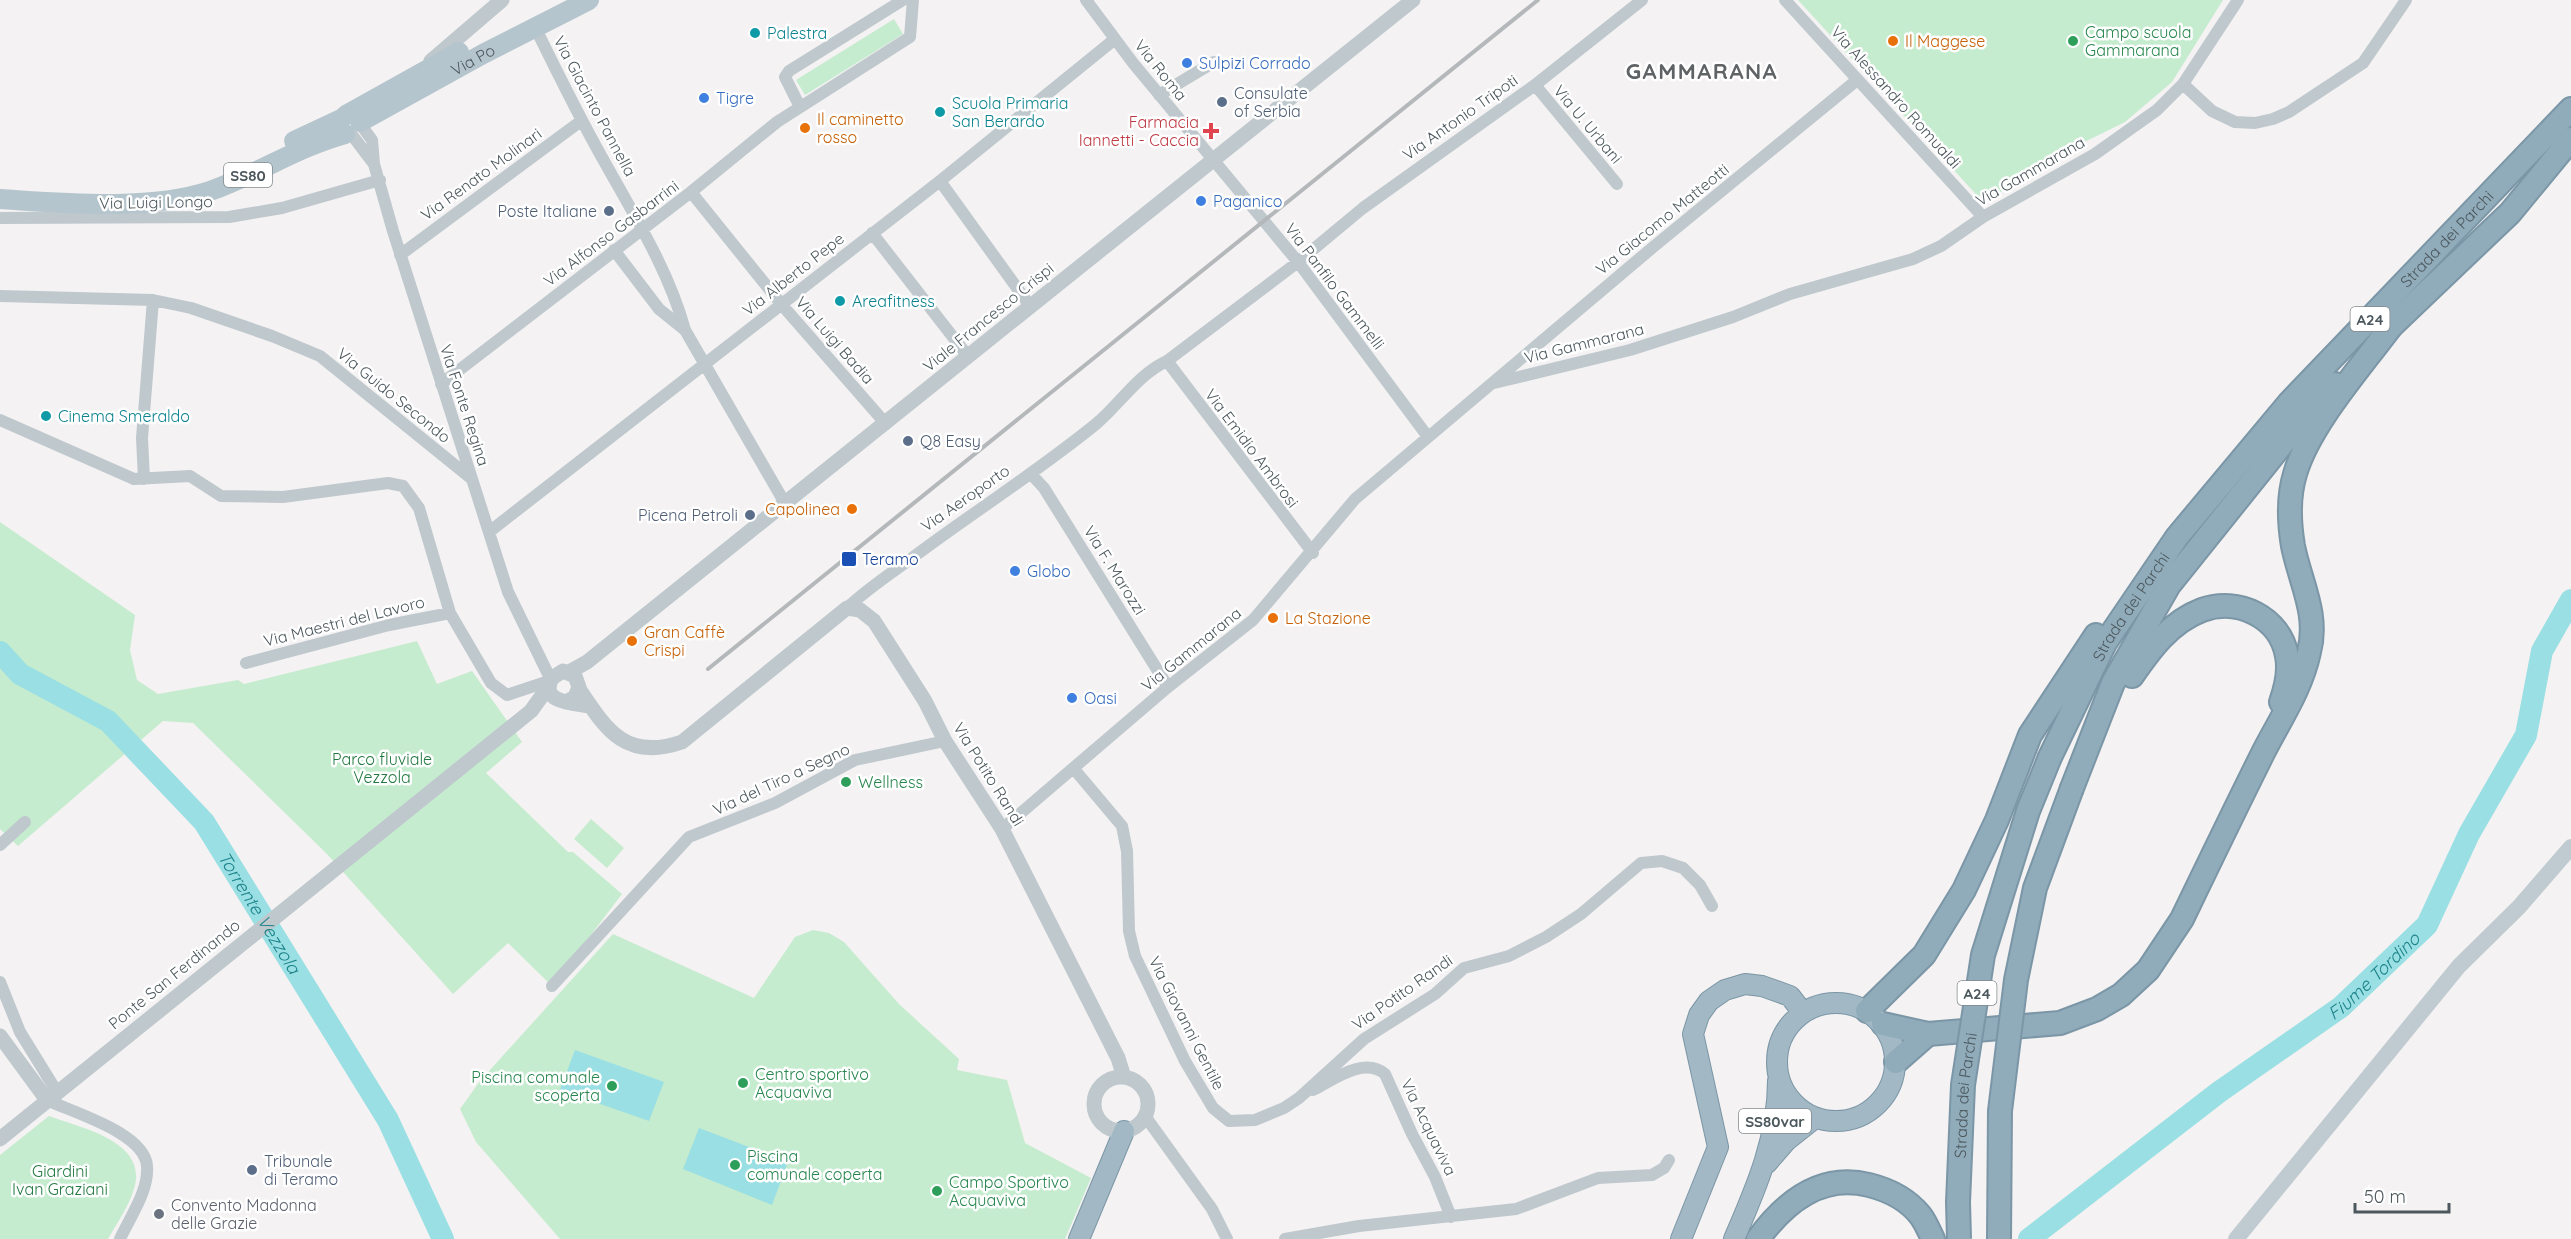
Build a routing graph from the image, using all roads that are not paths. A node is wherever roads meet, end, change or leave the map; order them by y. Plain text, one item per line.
1 (502, 0) edge
2 (560, 0) edge
3 (589, 0) edge
4 (903, 0) edge
5 (913, 0) edge
6 (1086, 0) edge
7 (1413, 0) edge
8 (1642, 0) edge
9 (1785, 0) edge
10 (2238, 0) edge
11 (2406, 0) edge
12 (535, 27) junction
13 (461, 37) junction
14 (1115, 39) junction
15 (451, 57) junction
16 (1214, 62) dead end
17 (1857, 80) junction
18 (413, 84) junction
19 (2183, 84) junction
20 (1535, 85) junction
21 (1159, 95) junction
22 (800, 107) junction
23 (2571, 109) edge
24 (581, 121) junction
25 (351, 125) junction
26 (2571, 140) edge
27 (1212, 159) junction
28 (380, 180) junction
29 (940, 181) junction
30 (1617, 184) dead end
31 (691, 192) junction
32 (0, 199) edge
33 (1983, 217) junction
34 (0, 218) edge
35 (641, 228) junction
36 (872, 233) junction
37 (614, 250) junction
38 (400, 255) junction
39 (1298, 261) junction
40 (0, 296) edge
41 (153, 300) junction
42 (782, 305) junction
43 (1030, 306) junction
44 (2392, 325) junction
45 (685, 330) junction
46 (967, 355) junction
47 (1167, 362) junction
48 (705, 363) junction
49 (441, 384) junction
50 (1490, 384) junction
51 (0, 420) edge
52 (886, 424) junction
53 (1428, 437) junction
54 (1031, 474) junction
55 (144, 479) junction
56 (472, 479) junction
57 (786, 505) junction
58 (489, 532) junction
59 (2177, 537) junction
60 (1313, 553) junction
61 (847, 608) junction
62 (450, 613) junction
63 (246, 663) dead end
64 (562, 680) junction
65 (1168, 687) junction
66 (561, 701) junction
67 (590, 706) junction
68 (531, 711) junction
69 (945, 741) junction
70 (2268, 743) junction
71 (1074, 769) junction
72 (2075, 781) junction
73 (25, 822) dead end
74 (1002, 829) junction
75 (0, 845) edge
76 (2571, 847) edge
77 (1712, 906) dead end
78 (0, 982) edge
79 (552, 986) dead end
80 (1803, 1013) junction
81 (1875, 1017) junction
82 (1928, 1034) junction
83 (0, 1035) edge
84 (1896, 1062) junction
85 (1778, 1076) junction
86 (1124, 1077) junction
87 (56, 1093) junction
88 (1299, 1098) junction
89 (1145, 1116) junction
90 (1815, 1118) junction
91 (1229, 1121) joint
92 (1124, 1131) junction
93 (0, 1139) edge
94 (1669, 1160) dead end
95 (1766, 1165) junction
96 (1450, 1217) junction
97 (120, 1239) edge
98 (1079, 1239) edge
99 (1227, 1239) edge
100 (1285, 1239) edge
101 (1681, 1239) edge
102 (1734, 1239) edge
103 (1758, 1239) edge
104 (1933, 1239) edge
105 (1959, 1239) edge
106 (1999, 1239) edge
107 (2236, 1239) edge

1 - 13 street
2 - 15 main road, Via Po / SS80
3 - 12 main road, Via Po / SS80
4 - 22 street
5 - 22 street, Via Alfonso Gasbarrini
6 - 14 street, Via Roma
7 - 27 street, Viale Francesco Crispi
8 - 20 street, Via Antonio Tripoti
9 - 17 street, Via Alessandro Romualdi
10 - 19 street, Via Gammarana
11 - 19 street
12 - 18 main road, Via Po / SS80
12 - 24 street, Via Giacinto Pannella
13 - 15 street
13 - 18 street
14 - 21 street, Via Roma
14 - 29 street, Via Alberto Pepe
15 - 18 main road, SS80
16 - 21 street
17 - 33 street, Via Alessandro Romualdi
17 - 50 street, Via Giacomo Matteotti
18 - 25 main road, SS80
19 - 33 street, Via Gammarana
20 - 30 street, Via U. Urbani
20 - 39 street, Via Antonio Tripoti
21 - 27 street, Via Roma
22 - 31 street, Via Alfonso Gasbarrini
23 - 59 highway, Strada dei Parchi / A24
24 - 35 street, Via Giacinto Pannella
24 - 38 street, Via Renato Molinari
25 - 28 street, Via Fonte Regina
25 - 32 main road, SS80
26 - 44 highway, Strada dei Parchi / A24
27 - 39 street, Via Panfilo Gammelli
27 - 43 street, Viale Francesco Crispi
28 - 34 street, Via Luigi Longo
28 - 38 street, Via Fonte Regina
29 - 36 street, Via Alberto Pepe
29 - 43 street
31 - 35 street, Via Alfonso Gasbarrini
31 - 42 street, Via Luigi Badia
33 - 50 street, Via Gammarana
35 - 37 street, Via Alfonso Gasbarrini
35 - 45 street, Via Giacinto Pannella
36 - 42 street, Via Alberto Pepe
36 - 46 street
37 - 45 street, Via Giacinto Pannella
37 - 49 street, Via Alfonso Gasbarrini
38 - 49 street, Via Fonte Regina
39 - 47 street, Via Aeroporto
39 - 53 street, Via Panfilo Gammelli
40 - 41 street, Via Guido Secondo
41 - 55 street
41 - 56 street, Via Guido Secondo
42 - 48 street, Via Alberto Pepe
42 - 52 street, Via Luigi Badia
43 - 46 street, Viale Francesco Crispi
44 - 70 highway
44 - 72 highway, Strada dei Parchi / A24
45 - 48 street, Via Giacinto Pannella
46 - 52 street, Viale Francesco Crispi
47 - 54 street, Via Aeroporto
47 - 60 street, Via Emidio Ambrosi
48 - 57 street, Via Giacinto Pannella
48 - 58 street, Via Alberto Pepe
49 - 56 street, Via Fonte Regina
50 - 53 street, Via Gammarana
51 - 55 street, Via Maestri del Lavoro
52 - 57 street, Viale Francesco Crispi
53 - 60 street, Via Gammarana
54 - 61 street, Via Aeroporto
54 - 65 street, Via F. Marozzi
55 - 62 street, Via Maestri del Lavoro
56 - 58 street, Via Fonte Regina
57 - 64 street, Viale Francesco Crispi
58 - 64 street, Via Fonte Regina
59 - 81 highway
59 - 105 highway, Strada dei Parchi / A24, bridge
60 - 65 street, Via Gammarana
61 - 67 street, Via Aeroporto
61 - 69 street, Via Potito Randi
62 - 63 street, Via Maestri del Lavoro
62 - 64 street, Via Maestri del Lavoro
64 - 66 street
64 - 66 street
64 - 67 street, Via Aeroporto
64 - 68 street, Ponte San Ferdinando
65 - 71 street, Via Gammarana
66 - 67 street
66 - 68 street, Ponte San Ferdinando
68 - 87 street, Ponte San Ferdinando
69 - 74 street, Via Potito Randi
69 - 79 street, Via del Tiro a Segno
70 - 72 highway
70 - 82 highway
71 - 74 street, Via Gammarana
71 - 91 street, Via Giovanni Gentile
72 - 106 highway, Strada dei Parchi / A24, bridge
73 - 75 street
74 - 86 street, Via Potito Randi
76 - 107 main road
77 - 88 street, Via Potito Randi
78 - 87 street
80 - 81 highway
80 - 85 highway
80 - 101 highway
81 - 82 highway
81 - 84 highway
82 - 84 highway
83 - 87 street
84 - 90 highway
85 - 90 highway
85 - 95 highway, SS80var
86 - 89 street
86 - 92 street
87 - 93 street, Ponte San Ferdinando
87 - 97 street
88 - 91 street, Via Potito Randi
88 - 96 street, Via Acquaviva
89 - 92 street
89 - 99 street
90 - 95 highway, SS80var
92 - 98 highway
94 - 96 street
95 - 102 highway, SS80var
96 - 100 street
103 - 104 highway

